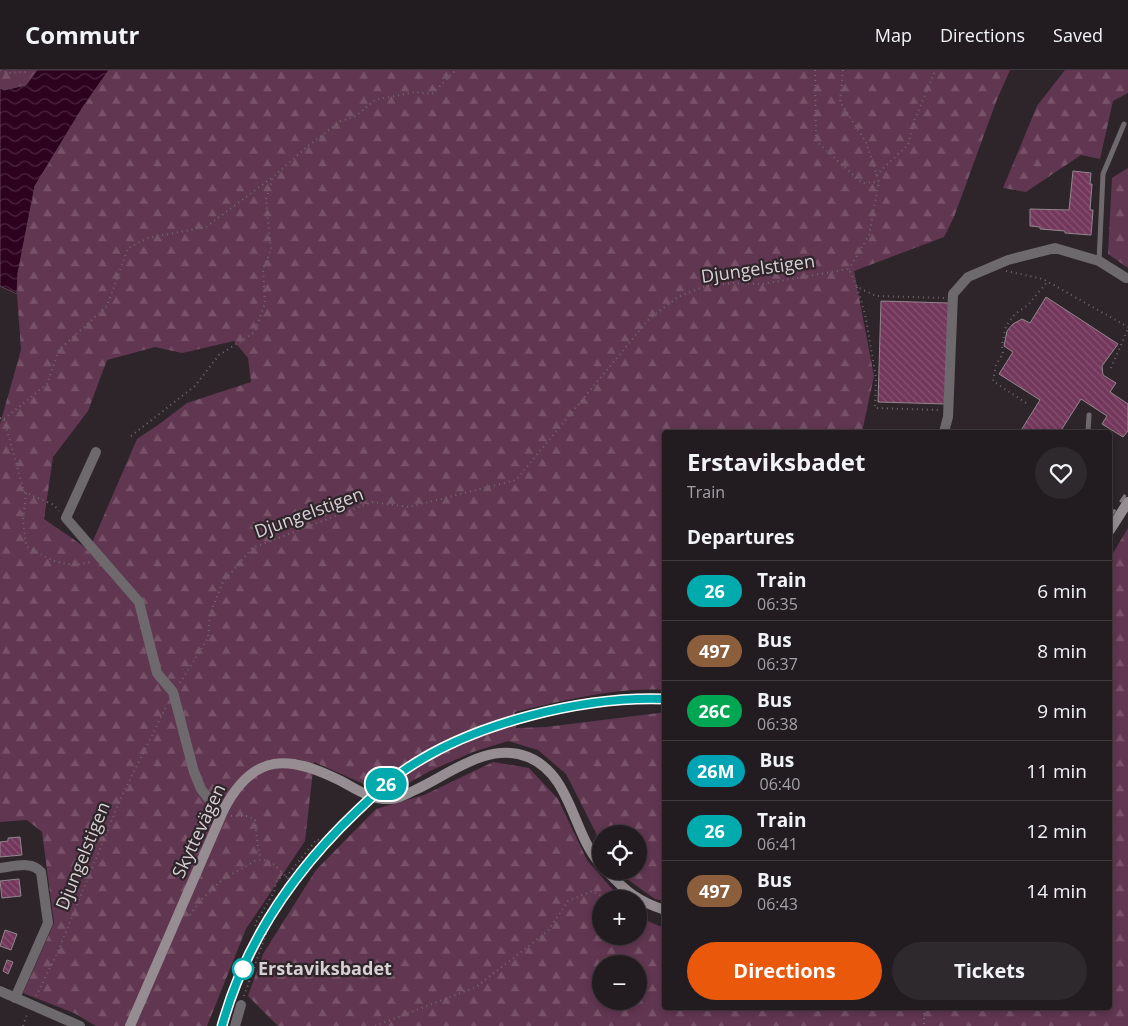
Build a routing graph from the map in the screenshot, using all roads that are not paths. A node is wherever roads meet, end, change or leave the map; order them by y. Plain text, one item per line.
1 (1124, 124) dead end
2 (1099, 261) junction
3 (1126, 278) dead end
4 (1089, 415) dead end
5 (944, 430) edge
6 (1088, 430) edge
7 (96, 452) dead end
8 (1128, 502) edge
9 (1112, 527) edge
10 (226, 812) junction
11 (592, 851) edge
12 (0, 868) edge
13 (615, 880) edge
14 (662, 909) edge
15 (0, 991) edge
16 (15, 998) junction
17 (241, 1005) road end
18 (80, 1026) edge
19 (130, 1026) edge
20 (235, 1026) edge

1 - 2 lane
2 - 3 street
2 - 5 street
4 - 6 lane
7 - 10 street
8 - 9 street
10 - 11 street, Skyttevägen
10 - 19 street, Skyttevägen
12 - 16 street
13 - 14 street
15 - 16 street
16 - 18 street
17 - 20 street

